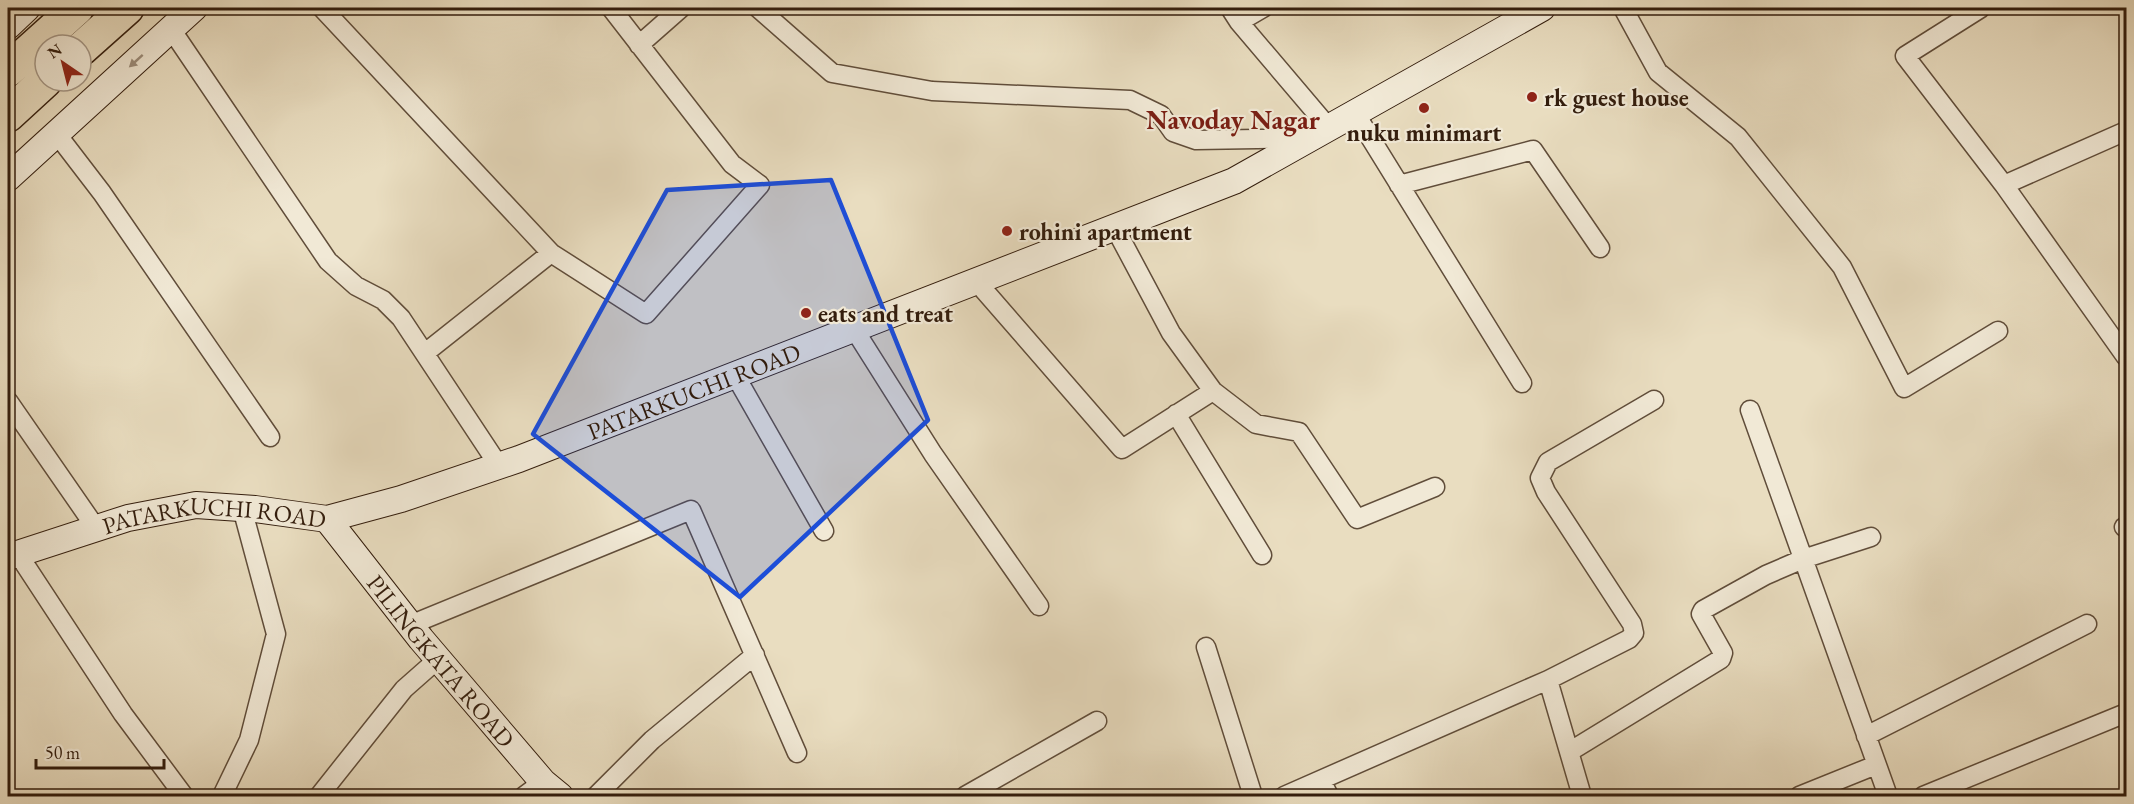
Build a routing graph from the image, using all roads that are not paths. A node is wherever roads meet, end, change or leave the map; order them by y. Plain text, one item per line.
1 (27, 8) edge
2 (77, 8) edge
3 (127, 8) edge
4 (194, 8) edge
5 (322, 8) edge
6 (610, 8) edge
7 (681, 8) edge
8 (758, 8) edge
9 (1263, 8) edge
10 (1542, 8) edge
11 (1623, 8) edge
12 (1982, 8) edge
13 (1234, 15) edge
14 (8, 26) edge
15 (171, 29) junction
16 (93, 38) edge
17 (639, 45) junction
18 (8, 70) edge
19 (33, 92) edge
20 (1355, 113) junction
21 (8, 115) edge
22 (2127, 131) edge
23 (56, 133) junction
24 (1320, 133) junction
25 (8, 178) edge
26 (1399, 185) junction
27 (2004, 185) junction
28 (1115, 228) junction
29 (1600, 248) dead end
30 (551, 253) junction
31 (976, 281) junction
32 (854, 329) junction
33 (1998, 331) dead end
34 (425, 353) junction
35 (2127, 357) edge
36 (735, 375) junction
37 (1522, 383) dead end
38 (1213, 391) junction
39 (1654, 400) dead end
40 (8, 401) edge
41 (1750, 410) dead end
42 (1176, 414) junction
43 (270, 437) dead end
44 (499, 466) junction
45 (1435, 487) dead end
46 (242, 508) junction
47 (327, 519) junction
48 (96, 528) junction
49 (824, 531) dead end
50 (1871, 537) dead end
51 (13, 555) edge
52 (1262, 555) dead end
53 (1803, 559) junction
54 (1039, 606) dead end
55 (2087, 624) dead end
56 (410, 625) junction
57 (1206, 647) dead end
58 (755, 655) junction
59 (438, 659) junction
60 (1548, 680) junction
61 (2127, 713) edge
62 (1097, 721) dead end
63 (1866, 736) junction
64 (1569, 752) junction
65 (797, 753) dead end
66 (1876, 765) junction
67 (1325, 788) edge
68 (542, 792) edge
69 (184, 796) edge
70 (222, 796) edge
71 (319, 796) edge
72 (596, 796) edge
73 (965, 796) edge
74 (1253, 796) edge
75 (1284, 796) edge
76 (1582, 796) edge
77 (1799, 796) edge
78 (1888, 796) edge
79 (1923, 796) edge

1 - 14 street
2 - 18 highway
3 - 16 highway
4 - 15 street
5 - 30 street
6 - 17 street
7 - 17 street
8 - 24 street
9 - 13 street
10 - 20 street, PATARKUCHI ROAD
11 - 33 street
12 - 27 street
13 - 24 street
15 -> 23 street
15 - 34 street
17 - 30 street
19 - 21 highway
20 - 24 street, PATARKUCHI ROAD
20 - 26 street
22 - 27 street
23 - 25 street
23 - 43 street
24 - 28 street, PATARKUCHI ROAD
26 - 29 street
26 - 37 street
27 - 35 street
28 - 31 street, PATARKUCHI ROAD
28 - 38 street
30 - 34 street
31 - 32 street, PATARKUCHI ROAD
31 - 42 street
32 - 36 street, PATARKUCHI ROAD
32 - 54 street
34 - 44 street
36 - 44 street, PATARKUCHI ROAD
36 - 49 street
38 - 42 street
38 - 45 street
39 - 60 street
40 - 48 street
41 - 53 street
42 - 52 street
44 - 47 street, PATARKUCHI ROAD
46 - 47 street, PATARKUCHI ROAD
46 - 48 street, PATARKUCHI ROAD
46 - 70 street
47 - 56 street, PILINGKATA ROAD
48 - 51 street, PATARKUCHI ROAD
50 - 53 street
51 - 69 street
53 - 63 street
53 - 64 street
55 - 63 street
56 - 58 street
56 - 59 street, PILINGKATA ROAD
57 - 74 street
58 - 65 street
58 - 72 street
59 - 68 street, PILINGKATA ROAD
59 - 71 street
60 - 64 street
60 - 67 street
61 - 79 street
62 - 73 street
63 - 66 street
64 - 76 street
66 - 77 street
66 - 78 street
67 - 75 street

